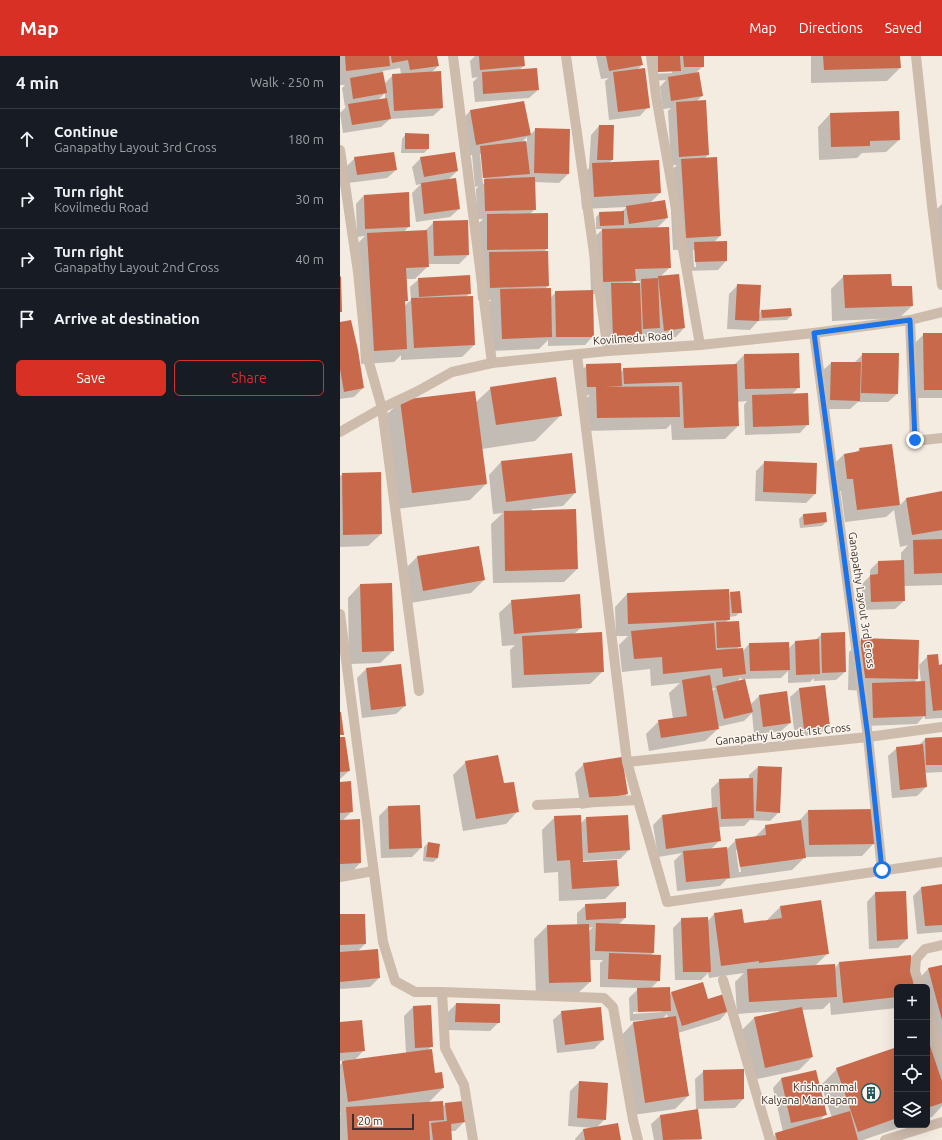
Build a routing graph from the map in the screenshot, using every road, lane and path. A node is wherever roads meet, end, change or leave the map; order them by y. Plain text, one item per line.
1 (453, 56) edge
2 (566, 56) edge
3 (651, 56) edge
4 (916, 56) edge
5 (340, 150) edge
6 (942, 285) edge
7 (942, 312) edge
8 (910, 320) junction
9 (814, 333) junction
10 (700, 345) junction
11 (608, 352) junction
12 (577, 355) junction
13 (492, 363) junction
14 (382, 408) junction
15 (340, 432) edge
16 (942, 438) edge
17 (340, 614) edge
18 (419, 691) dead end
19 (942, 727) edge
20 (868, 737) junction
21 (627, 762) junction
22 (638, 800) junction
23 (537, 805) dead end
24 (942, 862) edge
25 (373, 870) junction
26 (882, 870) junction
27 (340, 877) edge
28 (942, 945) edge
29 (723, 980) dead end
30 (919, 984) edge
31 (442, 992) junction
32 (930, 1020) edge
33 (942, 1058) edge
34 (942, 1122) edge
35 (473, 1140) edge
36 (638, 1140) edge
37 (770, 1140) edge
38 (886, 1140) edge

1 - 13 street
2 - 11 street
3 - 10 street
4 - 6 street
5 - 14 street
7 - 8 street, Kovilmedu Road
8 - 9 street, Kovilmedu Road
8 - 16 street
9 - 10 street, Kovilmedu Road
9 - 20 street, Ganapathy Layout 3rd Cross
10 - 11 street, Kovilmedu Road
11 - 12 street, Kovilmedu Road
12 - 13 street, Kovilmedu Road
12 - 21 street
13 - 14 street, Kovilmedu Road
14 - 15 street, Kovilmedu Road
14 - 18 street
17 - 25 street
19 - 20 street, Ganapathy Layout 1st Cross
20 - 21 street, Ganapathy Layout 1st Cross
20 - 26 street, Ganapathy Layout 3rd Cross
21 - 22 street
22 - 23 street
22 - 26 street
24 - 26 street
25 - 27 street
25 - 31 street
28 - 30 street
29 - 37 street
31 - 35 street
31 - 36 street
32 - 33 street
34 - 38 street

